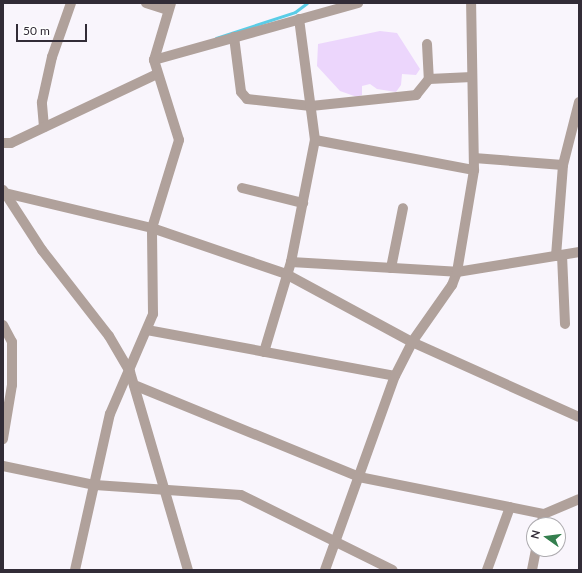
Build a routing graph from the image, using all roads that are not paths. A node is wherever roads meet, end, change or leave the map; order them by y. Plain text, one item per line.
1 (71, 3) edge
2 (146, 3) edge
3 (358, 3) edge
4 (471, 3) edge
5 (170, 7) edge
6 (299, 19) junction
7 (234, 37) junction
8 (426, 44) dead end
9 (154, 60) junction
10 (157, 74) junction
11 (472, 77) junction
12 (429, 79) junction
13 (579, 102) edge
14 (311, 106) junction
15 (44, 127) junction
16 (315, 140) junction
17 (3, 143) edge
18 (474, 158) junction
19 (563, 165) junction
20 (474, 170) junction
21 (242, 188) dead end
22 (4, 191) edge
23 (303, 203) junction
24 (403, 208) dead end
25 (152, 228) junction
26 (579, 252) edge
27 (559, 255) junction
28 (291, 262) junction
29 (390, 268) junction
30 (457, 272) junction
31 (286, 274) junction
32 (565, 324) dead end
33 (3, 325) edge
34 (147, 330) junction
35 (412, 342) junction
36 (264, 352) junction
37 (130, 372) junction
38 (395, 376) junction
39 (7, 384) edge
40 (134, 385) junction
41 (579, 417) edge
42 (3, 439) edge
43 (3, 466) edge
44 (359, 477) junction
45 (95, 485) junction
46 (165, 490) junction
47 (579, 499) edge
48 (510, 507) junction
49 (544, 514) junction
50 (543, 517) edge
51 (336, 541) junction
52 (534, 557) edge
53 (75, 570) edge
54 (188, 570) edge
55 (325, 570) edge
56 (393, 570) edge
57 (487, 570) edge
58 (532, 570) edge

1 - 15 street
2 - 5 street
3 - 6 street
4 - 11 street
5 - 9 street
6 - 7 street
6 - 14 street
7 - 9 street
7 - 14 street
8 - 12 street
9 - 10 street
10 - 15 street
10 - 25 street
11 - 12 street
11 - 18 street
12 - 14 street
13 - 19 street
14 - 16 street
15 - 17 street
16 - 20 street
16 - 23 street
18 - 19 street
18 - 20 street
19 - 27 street
20 - 30 street
21 - 23 street
22 - 25 street
22 - 37 street
23 - 28 street
24 - 29 street
25 - 31 street
25 - 34 street
26 - 27 street
27 - 30 street
27 - 32 street
28 - 29 street
28 - 31 street
29 - 30 street
30 - 35 street
31 - 35 street
31 - 36 street
33 - 39 street
34 - 36 street
34 - 37 street
35 - 38 street
35 - 41 street
36 - 38 street
37 - 40 street
37 - 45 street
38 - 44 street
39 - 42 street
40 - 44 street
40 - 46 street
43 - 45 street
44 - 48 street
44 - 51 street
45 - 46 street
45 - 53 street
46 - 51 street
46 - 54 street
47 - 49 street
48 - 49 street
48 - 57 street
49 - 50 street
51 - 55 street
51 - 56 street
52 - 58 street

